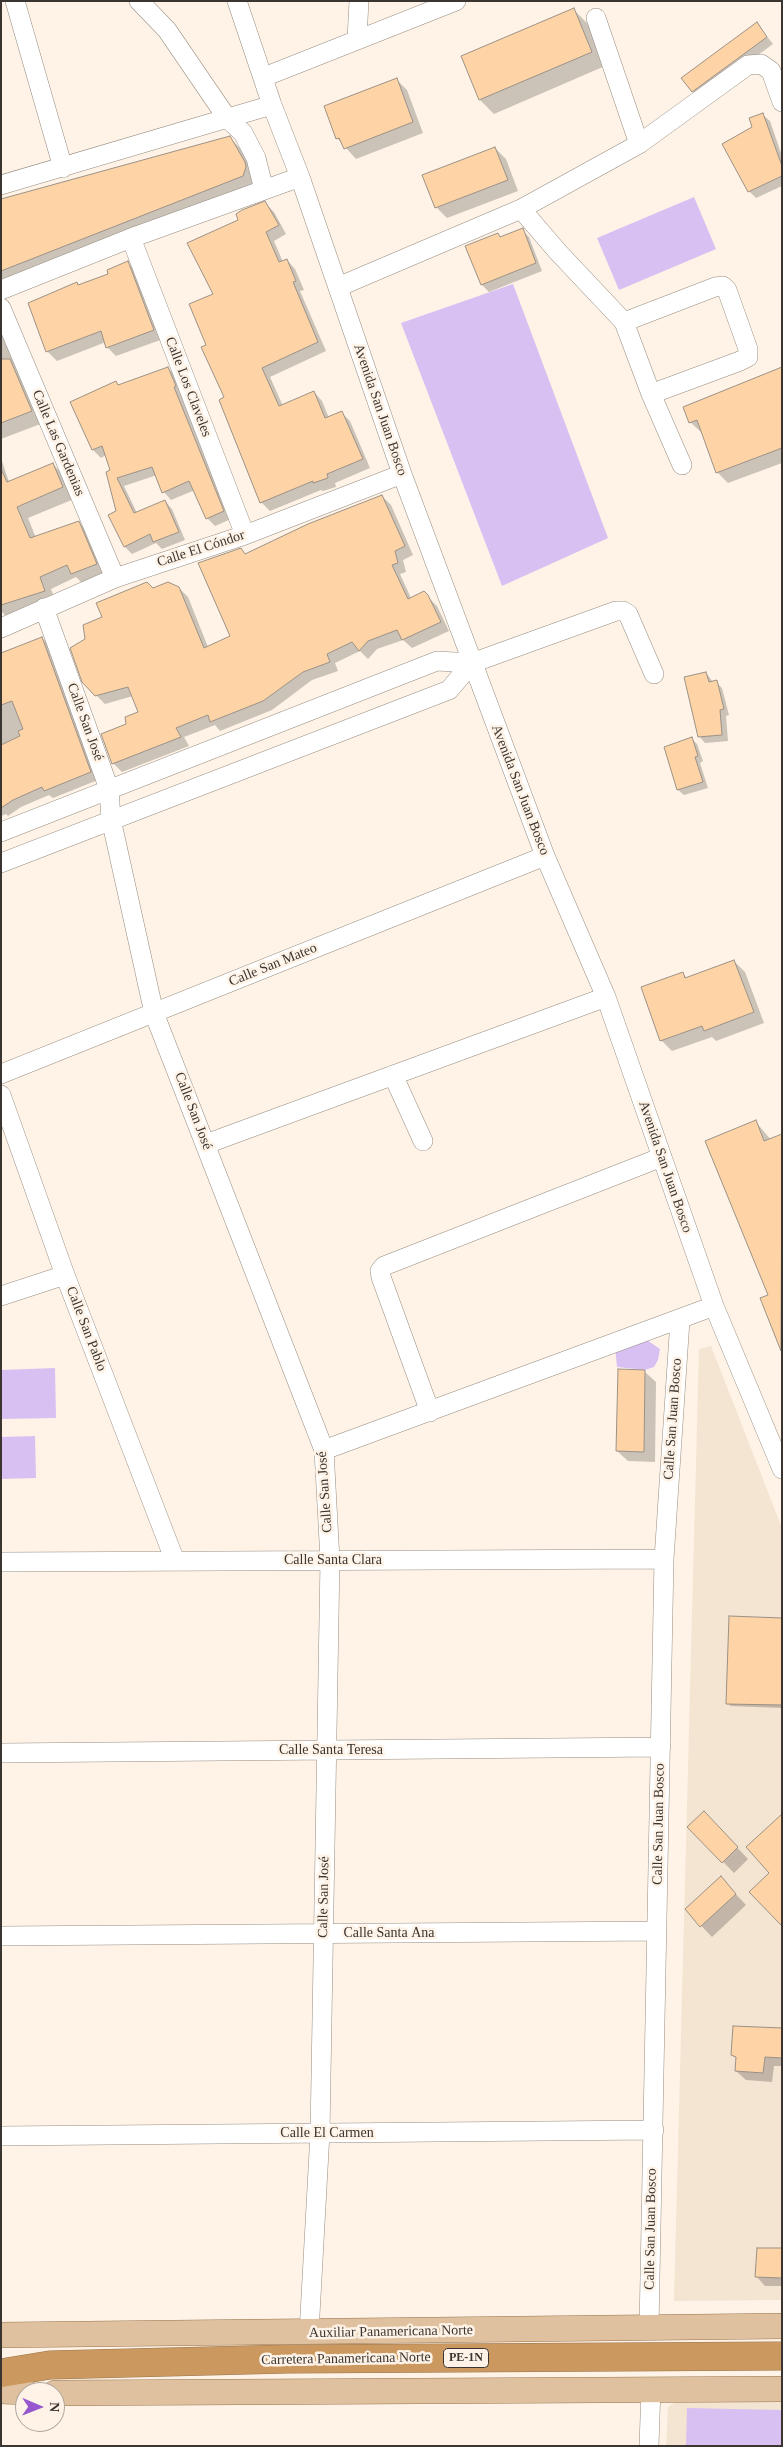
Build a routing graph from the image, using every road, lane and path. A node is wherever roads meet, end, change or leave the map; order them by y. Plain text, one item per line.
1 (15, 1) edge
2 (140, 1) edge
3 (237, 1) edge
4 (359, 1) edge
5 (456, 1) edge
6 (596, 18) dead end
7 (357, 39) junction
8 (264, 77) junction
9 (782, 102) edge
10 (272, 105) junction
11 (227, 118) junction
12 (639, 144) junction
13 (63, 168) junction
14 (300, 177) junction
15 (1, 185) edge
16 (264, 190) junction
17 (521, 209) junction
18 (131, 238) junction
19 (338, 287) junction
20 (1, 290) edge
21 (1, 308) edge
22 (624, 322) junction
23 (651, 394) junction
24 (682, 465) dead end
25 (402, 474) junction
26 (245, 535) junction
27 (115, 578) junction
28 (44, 608) junction
29 (1, 628) edge
30 (472, 663) junction
31 (654, 674) dead end
32 (109, 789) junction
33 (111, 819) junction
34 (1, 832) edge
35 (545, 856) junction
36 (1, 863) edge
37 (606, 997) junction
38 (154, 1013) junction
39 (1, 1074) edge
40 (393, 1076) junction
41 (1, 1095) edge
42 (423, 1141) dead end
43 (206, 1144) junction
44 (662, 1157) junction
45 (65, 1275) junction
46 (1, 1296) edge
47 (714, 1306) junction
48 (680, 1320) junction
49 (430, 1412) junction
50 (324, 1450) junction
51 (782, 1469) edge
52 (664, 1559) junction
53 (330, 1560) junction
54 (175, 1561) junction
55 (1, 1562) edge
56 (661, 1747) junction
57 (326, 1750) junction
58 (1, 1753) edge
59 (657, 1931) junction
60 (323, 1934) junction
61 (1, 1936) edge
62 (654, 2130) junction
63 (320, 2133) junction
64 (1, 2136) edge
65 (782, 2326) edge
66 (649, 2328) junction
67 (309, 2333) junction
68 (1, 2335) edge
69 (1, 2355) edge
70 (782, 2356) edge
71 (150, 2362) junction
72 (1, 2373) edge
73 (651, 2388) junction
74 (782, 2389) edge
75 (1, 2391) edge
76 (15, 2392) edge
77 (65, 2394) edge
78 (649, 2446) edge

1 - 13 street
2 - 11 street
3 - 8 street, Avenida San Juan Bosco
4 - 7 street
5 - 7 street
6 - 12 street
7 - 8 street
8 - 10 street, Avenida San Juan Bosco
9 - 12 street
10 - 11 street
10 - 14 street, Avenida San Juan Bosco
11 - 13 street
11 - 16 street
12 - 17 street
13 - 15 street
14 - 16 street
14 - 19 street, Avenida San Juan Bosco
16 - 18 street
17 - 19 street
17 - 22 street
18 - 20 street
18 - 26 street, Calle Los Claveles
19 - 25 street, Avenida San Juan Bosco
21 - 27 street, Calle Las Gardenias
22 - 23 street
22 - 23 street
23 - 24 street
25 - 26 street, Calle El Cóndor
25 - 30 street, Avenida San Juan Bosco
26 - 27 street, Calle El Cóndor
27 - 28 street, Calle El Cóndor
28 - 29 street, Calle El Cóndor
28 - 32 street, Calle San José
30 - 31 street
30 - 32 street
30 - 33 street
30 - 35 street, Avenida San Juan Bosco
32 - 33 street, Calle San José
32 - 34 street
33 - 36 street
33 - 38 street, Calle San José
35 - 37 street, Avenida San Juan Bosco
35 - 38 street, Calle San Mateo
37 - 40 street
37 - 44 street, Avenida San Juan Bosco
38 - 39 street, Calle San Mateo
38 - 43 street, Calle San José
40 - 42 street
40 - 43 street
41 - 45 street, Calle San Pablo
43 - 50 street, Calle San José
44 - 47 street, Avenida San Juan Bosco
44 - 49 street
45 - 46 street
45 - 54 street, Calle San Pablo
47 - 48 street
47 - 51 street, Avenida San Juan Bosco
48 - 49 street
48 - 52 street, Calle San Juan Bosco
49 - 50 street
50 - 53 street, Calle San José
52 - 53 street, Calle Santa Clara
52 - 56 street, Calle San Juan Bosco
53 - 54 street, Calle Santa Clara
53 - 57 street, Calle San José
54 - 55 street, Calle Santa Clara
56 - 57 street, Calle Santa Teresa
56 - 59 street, Calle San Juan Bosco
57 - 58 street, Calle Santa Teresa
57 - 60 street, Calle San José
59 - 60 street, Calle Santa Ana
59 - 62 street, Calle San Juan Bosco
60 - 61 street, Calle Santa Ana
60 - 63 street, Calle San José
62 - 63 street, Calle El Carmen
62 - 66 street, Calle San Juan Bosco
63 - 64 street, Calle El Carmen
63 - 67 street, Calle San José
65 - 66 main road, Auxiliar Panamericana Norte
66 - 67 main road, Auxiliar Panamericana Norte
67 - 68 main road, Auxiliar Panamericana Norte
69 - 71 highway, Carretera Panamericana Norte / PE-1N
70 - 71 highway, Carretera Panamericana Norte / PE-1N
71 - 72 highway, Carretera Panamericana Norte / PE-1N
73 - 74 main road
73 - 77 main road
73 - 78 street
75 - 76 main road

